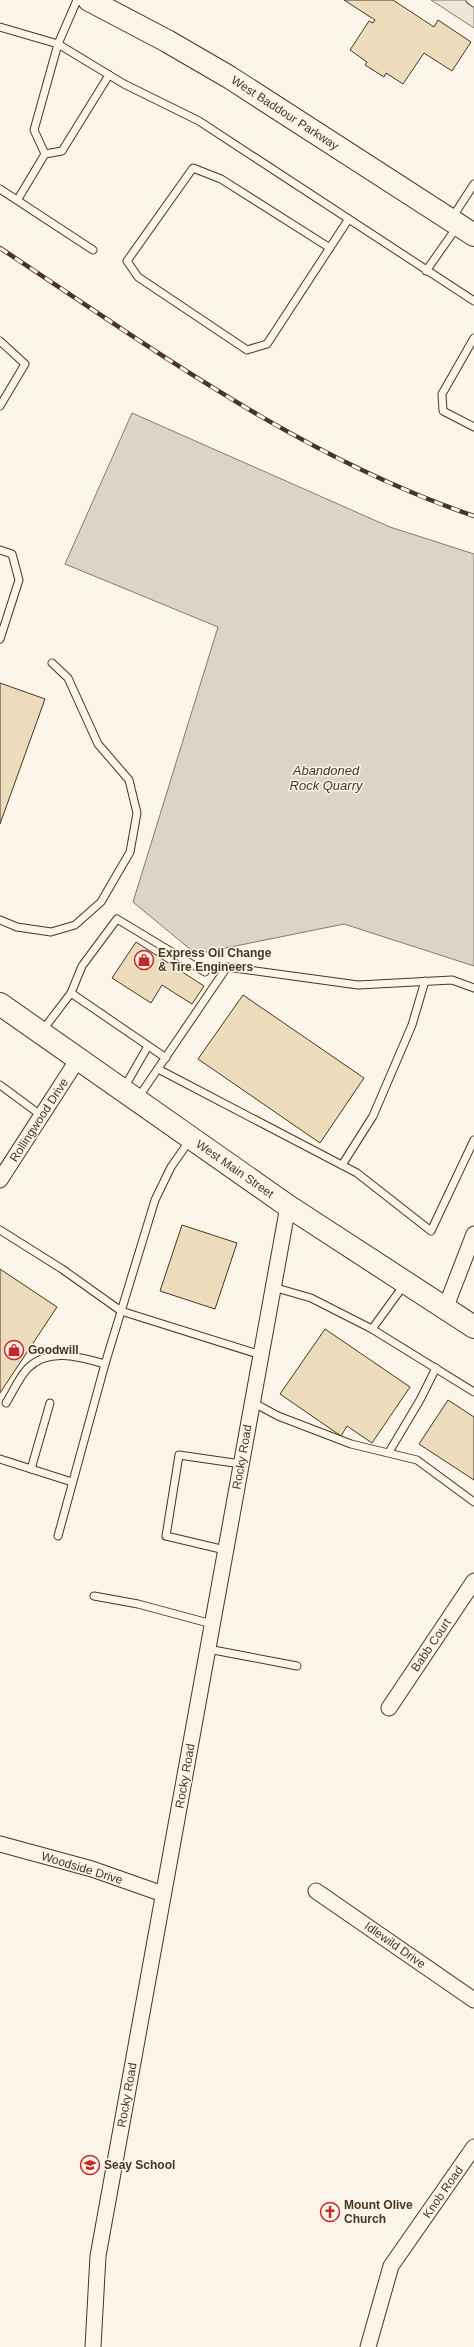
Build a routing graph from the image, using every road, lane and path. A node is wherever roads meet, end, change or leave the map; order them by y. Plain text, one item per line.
1 (77, 0) edge
2 (89, 0) edge
3 (470, 0) edge
4 (474, 3) edge
5 (0, 27) edge
6 (58, 44) junction
7 (109, 75) junction
8 (45, 154) junction
9 (474, 184) edge
10 (0, 189) edge
11 (18, 199) junction
12 (348, 220) junction
13 (461, 227) edge
14 (330, 248) junction
15 (93, 250) dead end
16 (426, 271) junction
17 (474, 301) edge
18 (474, 338) edge
19 (0, 341) edge
20 (0, 406) edge
21 (474, 427) edge
22 (0, 550) edge
23 (0, 639) edge
24 (52, 663) dead end
25 (0, 920) edge
26 (205, 972) dead end
27 (425, 981) junction
28 (474, 988) edge
29 (71, 993) junction
30 (0, 1004) edge
31 (41, 1033) junction
32 (148, 1046) junction
33 (166, 1058) junction
34 (78, 1059) junction
35 (158, 1069) junction
36 (0, 1085) edge
37 (130, 1095) junction
38 (42, 1116) junction
39 (192, 1138) junction
40 (474, 1140) edge
41 (342, 1165) junction
42 (2, 1174) edge
43 (288, 1206) junction
44 (0, 1230) edge
45 (474, 1234) edge
46 (405, 1283) junction
47 (273, 1287) junction
48 (445, 1309) junction
49 (120, 1311) junction
50 (474, 1327) edge
51 (372, 1329) junction
52 (261, 1356) junction
53 (105, 1364) junction
54 (436, 1368) junction
55 (474, 1392) edge
56 (252, 1402) junction
57 (6, 1403) dead end
58 (50, 1403) dead end
59 (389, 1452) junction
60 (0, 1458) edge
61 (241, 1464) junction
62 (31, 1469) junction
63 (72, 1482) junction
64 (474, 1502) edge
65 (58, 1536) dead end
66 (225, 1550) junction
67 (474, 1581) edge
68 (94, 1596) dead end
69 (212, 1624) junction
70 (208, 1649) junction
71 (297, 1666) dead end
72 (389, 1708) dead end
73 (0, 1844) edge
74 (316, 1891) dead end
75 (164, 1894) junction
76 (474, 2000) edge
77 (474, 2148) edge
78 (93, 2347) edge
79 (368, 2347) edge

1 - 6 lane
2 - 13 main road, West Baddour Parkway
3 - 4 lane
5 - 6 lane
6 - 7 lane
6 - 8 lane
7 - 8 lane
7 - 12 lane
8 - 11 lane
9 - 13 lane
10 - 11 lane
11 - 15 lane
12 - 14 lane
12 - 16 lane
13 - 16 lane
14 - 14 lane
16 - 17 lane
18 - 21 lane
19 - 20 lane
22 - 23 lane
24 - 25 lane
26 - 29 lane
27 - 28 lane
27 - 33 lane
27 - 41 lane
29 - 31 lane
29 - 32 lane
30 - 31 main road, West Main Street
31 - 34 main road, West Main Street
32 - 33 lane
32 - 37 lane
33 - 35 lane
34 - 37 main road, West Main Street
34 - 38 street, Rollingwood Drive
35 - 37 lane
35 - 41 lane
36 - 38 lane
37 - 39 main road, West Main Street
38 - 42 street, Rollingwood Drive
39 - 43 main road, West Main Street
39 - 49 lane
40 - 41 lane
43 - 46 main road, West Main Street
43 - 47 street, Rocky Road
44 - 49 lane
45 - 48 street
46 - 48 main road, West Main Street
46 - 51 lane
47 - 51 lane
47 - 52 street, Rocky Road
48 - 50 main road, West Main Street
49 - 52 lane
49 - 53 lane
51 - 54 lane
52 - 56 street, Rocky Road
53 - 57 lane
53 - 63 lane
54 - 55 lane
54 - 59 lane
56 - 59 lane
56 - 61 street, Rocky Road
58 - 62 lane
59 - 64 lane
60 - 62 lane
61 - 66 street, Rocky Road
61 - 66 lane
62 - 63 lane
63 - 65 lane
66 - 69 street, Rocky Road
67 - 72 street, Babb Court
68 - 69 lane
69 - 70 street, Rocky Road
70 - 71 lane
70 - 75 street, Rocky Road
73 - 75 street, Woodside Drive
74 - 76 street, Idlewild Drive
75 - 78 street, Rocky Road
77 - 79 street, Knob Road

